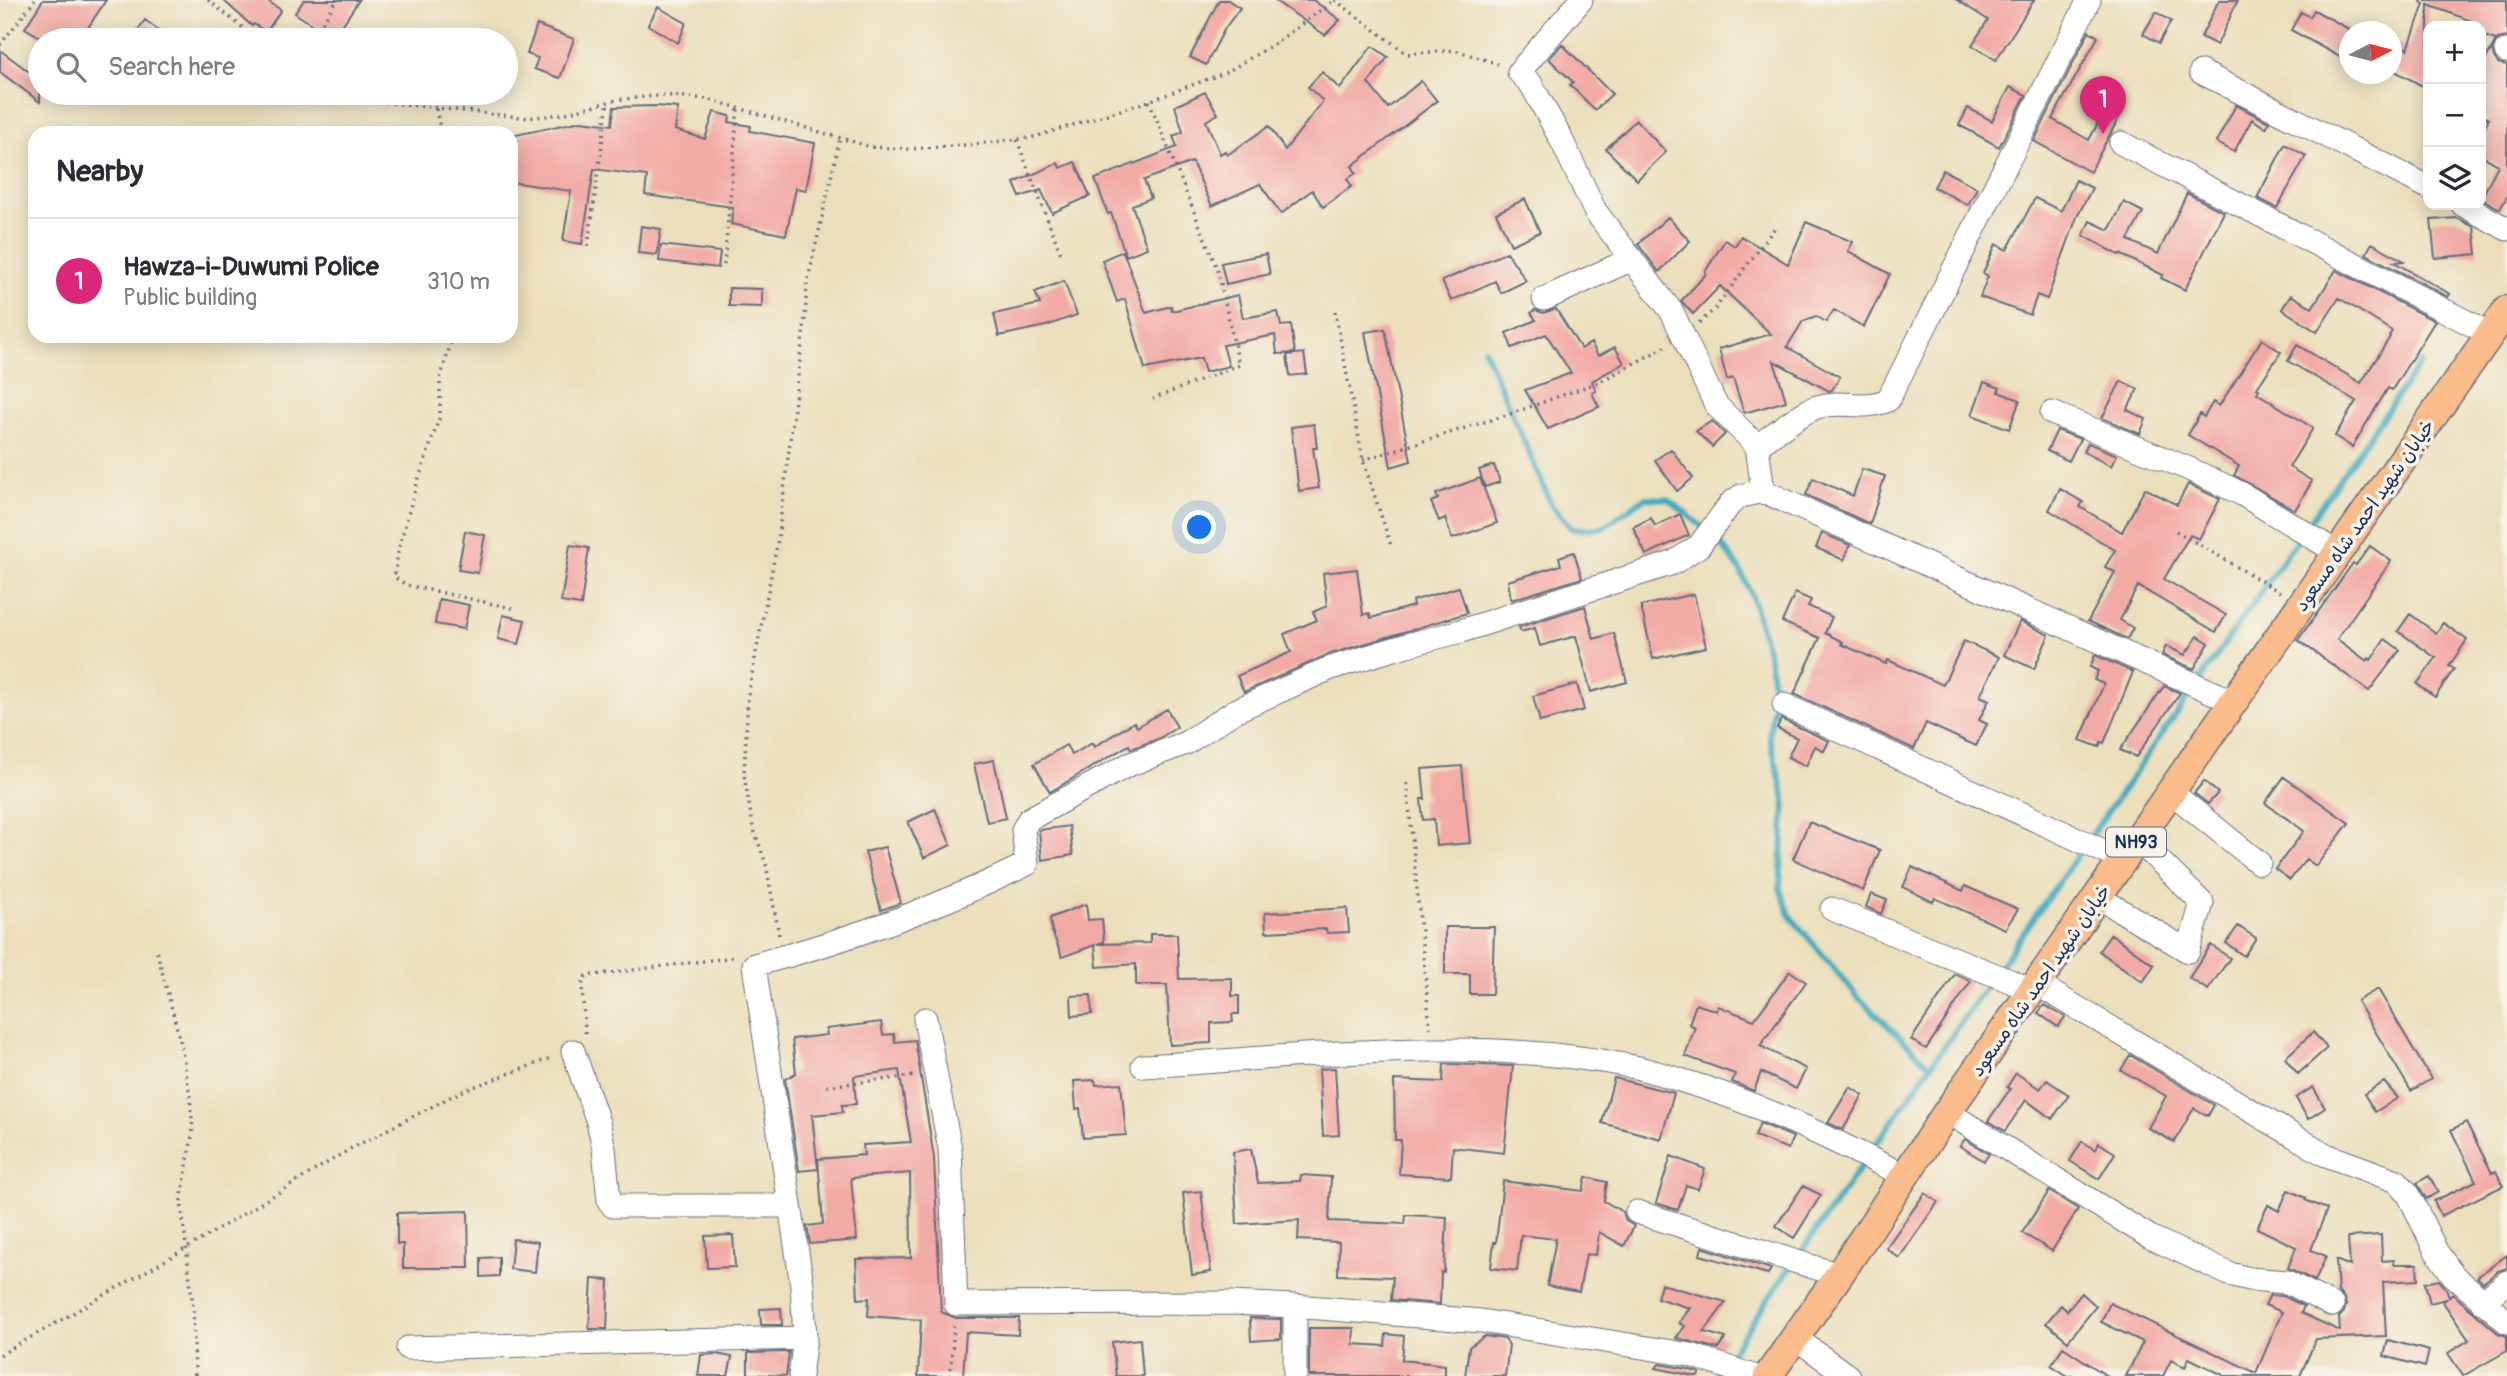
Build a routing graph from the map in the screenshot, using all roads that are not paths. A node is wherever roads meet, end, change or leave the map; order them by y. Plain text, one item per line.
1 (1581, 0) edge
2 (2089, 0) edge
3 (2201, 72) dead end
4 (2121, 143) dead end
5 (2423, 184) edge
6 (2472, 210) edge
7 (2507, 229) edge
8 (1632, 259) junction
9 (1544, 299) dead end
10 (2507, 310) edge
11 (2490, 334) junction
12 (2052, 413) dead end
13 (1757, 446) junction
14 (1763, 491) junction
15 (2338, 553) junction
16 (2234, 702) junction
17 (1784, 705) dead end
18 (2171, 792) junction
19 (2131, 850) junction
20 (2259, 863) dead end
21 (2098, 897) junction
22 (1832, 909) dead end
23 (2035, 987) junction
24 (925, 1019) dead end
25 (573, 1051) road end
26 (1143, 1066) dead end
27 (1947, 1112) junction
28 (1905, 1176) junction
29 (790, 1206) junction
30 (1637, 1212) dead end
31 (1839, 1275) junction
32 (2507, 1282) edge
33 (2482, 1302) junction
34 (2332, 1305) dead end
35 (1295, 1306) junction
36 (2507, 1322) edge
37 (1794, 1337) junction
38 (805, 1338) junction
39 (408, 1348) dead end
40 (800, 1376) edge
41 (1295, 1376) edge
42 (1753, 1376) edge
43 (1768, 1376) edge
44 (1848, 1376) edge

1 - 8 street
2 - 13 street
3 - 5 street
4 - 11 street
6 - 7 street
8 - 9 street
8 - 13 street
10 - 11 main road, خیابان شهید احمد شاه مسعود / NH93
11 - 15 main road, خیابان شهید احمد شاه مسعود / NH93
12 - 15 street
13 - 14 street
14 - 16 street
14 - 29 street
15 - 16 main road, خیابان شهید احمد شاه مسعود / NH93
16 - 18 main road, خیابان شهید احمد شاه مسعود / NH93
17 - 19 street
18 - 19 main road, خیابان شهید احمد شاه مسعود / NH93
18 - 20 street
19 - 21 main road, خیابان شهید احمد شاه مسعود / NH93
19 - 21 street
21 - 23 main road, خیابان شهید احمد شاه مسعود / NH93
22 - 23 street
23 - 27 main road, خیابان شهید احمد شاه مسعود / NH93
23 - 33 street
24 - 35 street
25 - 29 street
26 - 28 street
27 - 28 main road, خیابان شهید احمد شاه مسعود / NH93
27 - 34 street
28 - 31 main road, خیابان شهید احمد شاه مسعود / NH93
29 - 38 street
30 - 31 street
31 - 37 main road, خیابان شهید احمد شاه مسعود / NH93
32 - 33 street
33 - 36 street
35 - 41 street
35 - 42 street
37 - 43 main road, خیابان شهید احمد شاه مسعود / NH93
37 - 44 street
38 - 39 street
38 - 40 street

